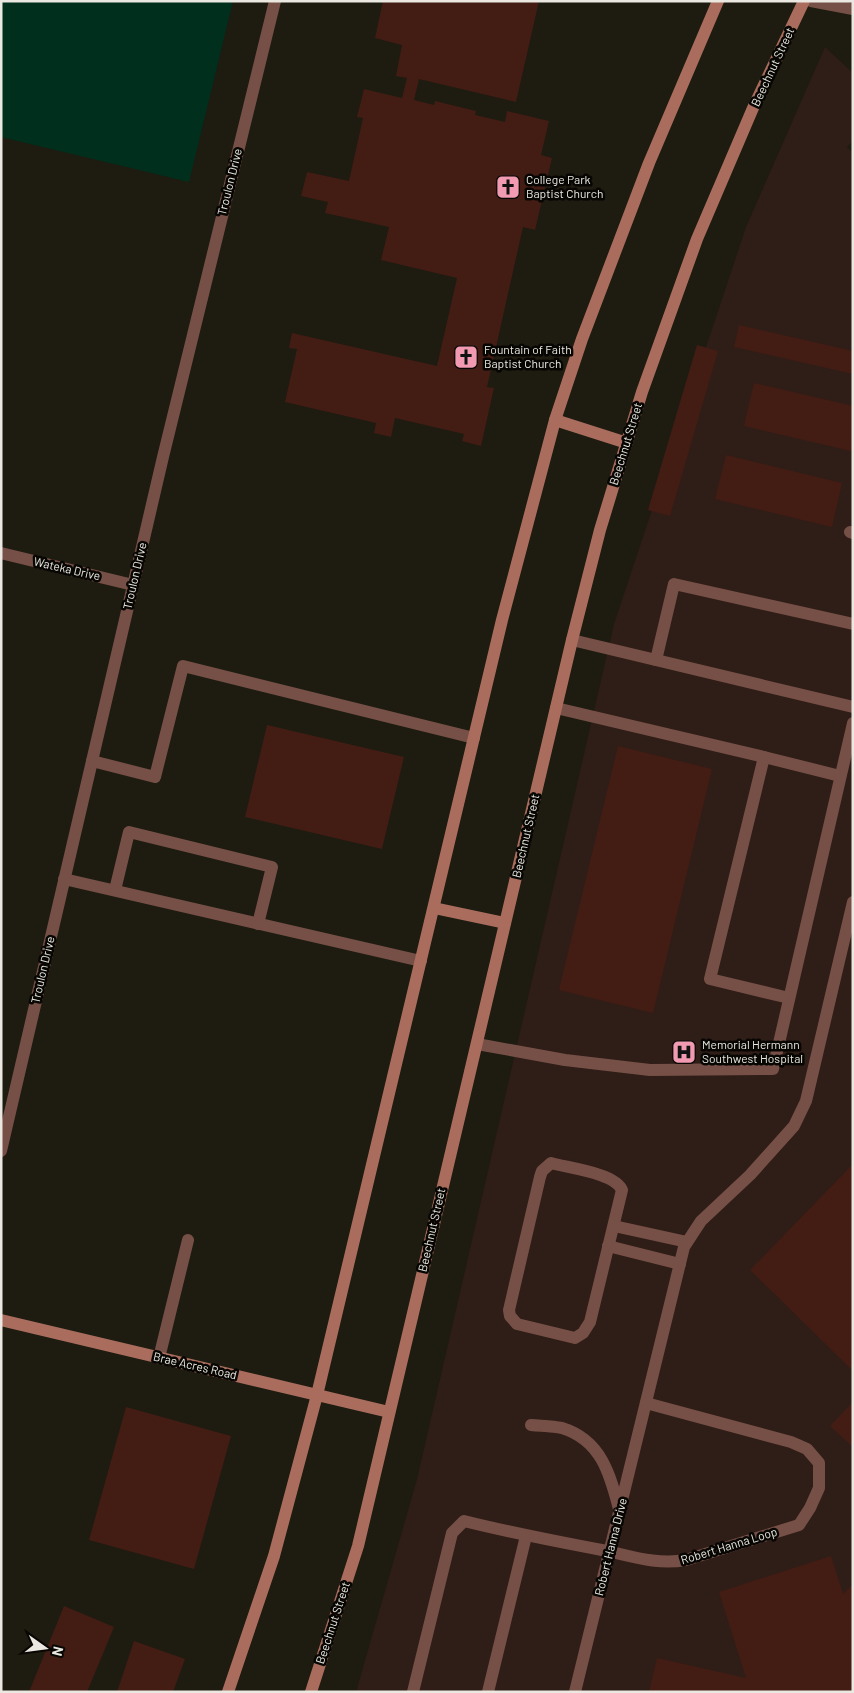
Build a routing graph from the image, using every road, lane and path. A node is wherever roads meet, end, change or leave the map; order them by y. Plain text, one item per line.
1 (275, 1) edge
2 (718, 1) edge
3 (804, 1) edge
4 (812, 1) edge
5 (853, 9) edge
6 (555, 420) junction
7 (626, 443) junction
8 (1, 553) edge
9 (133, 585) junction
10 (853, 624) edge
11 (572, 640) junction
12 (656, 660) junction
13 (853, 707) edge
14 (556, 708) junction
15 (853, 724) edge
16 (474, 738) junction
17 (764, 757) junction
18 (92, 761) junction
19 (840, 776) junction
20 (64, 879) junction
21 (115, 890) junction
22 (853, 902) edge
23 (434, 908) junction
24 (506, 923) junction
25 (258, 924) junction
26 (421, 961) junction
27 (790, 998) junction
28 (477, 1044) junction
29 (1, 1151) edge
30 (614, 1226) junction
31 (188, 1240) dead end
32 (687, 1242) junction
33 (608, 1246) junction
34 (680, 1264) junction
35 (1, 1320) edge
36 (159, 1358) junction
37 (317, 1395) junction
38 (646, 1403) junction
39 (389, 1412) junction
40 (531, 1425) dead end
41 (620, 1511) junction
42 (526, 1536) junction
43 (610, 1552) junction
44 (228, 1692) edge
45 (311, 1692) edge
46 (413, 1692) edge
47 (488, 1692) edge
48 (575, 1692) edge

1 - 9 street, Troulon Drive
2 - 6 main road
3 - 7 main road, Beechnut Street
4 - 5 street
6 - 7 main road
6 - 16 main road
7 - 11 main road, Beechnut Street
8 - 9 street, Wateka Drive
9 - 18 street, Troulon Drive
10 - 12 street
11 - 12 street
11 - 14 main road, Beechnut Street
12 - 13 street
14 - 17 street
14 - 24 main road, Beechnut Street
15 - 19 street
16 - 18 street
16 - 23 main road
17 - 19 street
17 - 27 street
18 - 20 street, Troulon Drive
19 - 27 street
20 - 21 street
20 - 29 street, Troulon Drive
21 - 25 street
21 - 25 street
22 - 32 street, Robert Hanna Drive
23 - 24 main road
23 - 26 main road
24 - 28 main road, Beechnut Street
25 - 26 street
26 - 37 main road
27 - 28 street
28 - 39 main road, Beechnut Street
30 - 32 street
30 - 33 street
30 - 33 street
31 - 36 street
32 - 34 street, Robert Hanna Drive
33 - 34 street
34 - 38 street, Robert Hanna Drive
35 - 36 main road, Brae Acres Road
36 - 37 main road, Brae Acres Road
37 - 39 main road, Brae Acres Road
37 - 44 main road
38 - 41 street, Robert Hanna Drive
38 - 43 street, Robert Hanna Loop
39 - 45 main road, Beechnut Street
40 - 41 street
41 - 43 street, Robert Hanna Drive
42 - 43 street, Robert Hanna Loop
42 - 46 street, Robert Hanna Loop
42 - 47 street
43 - 48 street, Robert Hanna Drive

